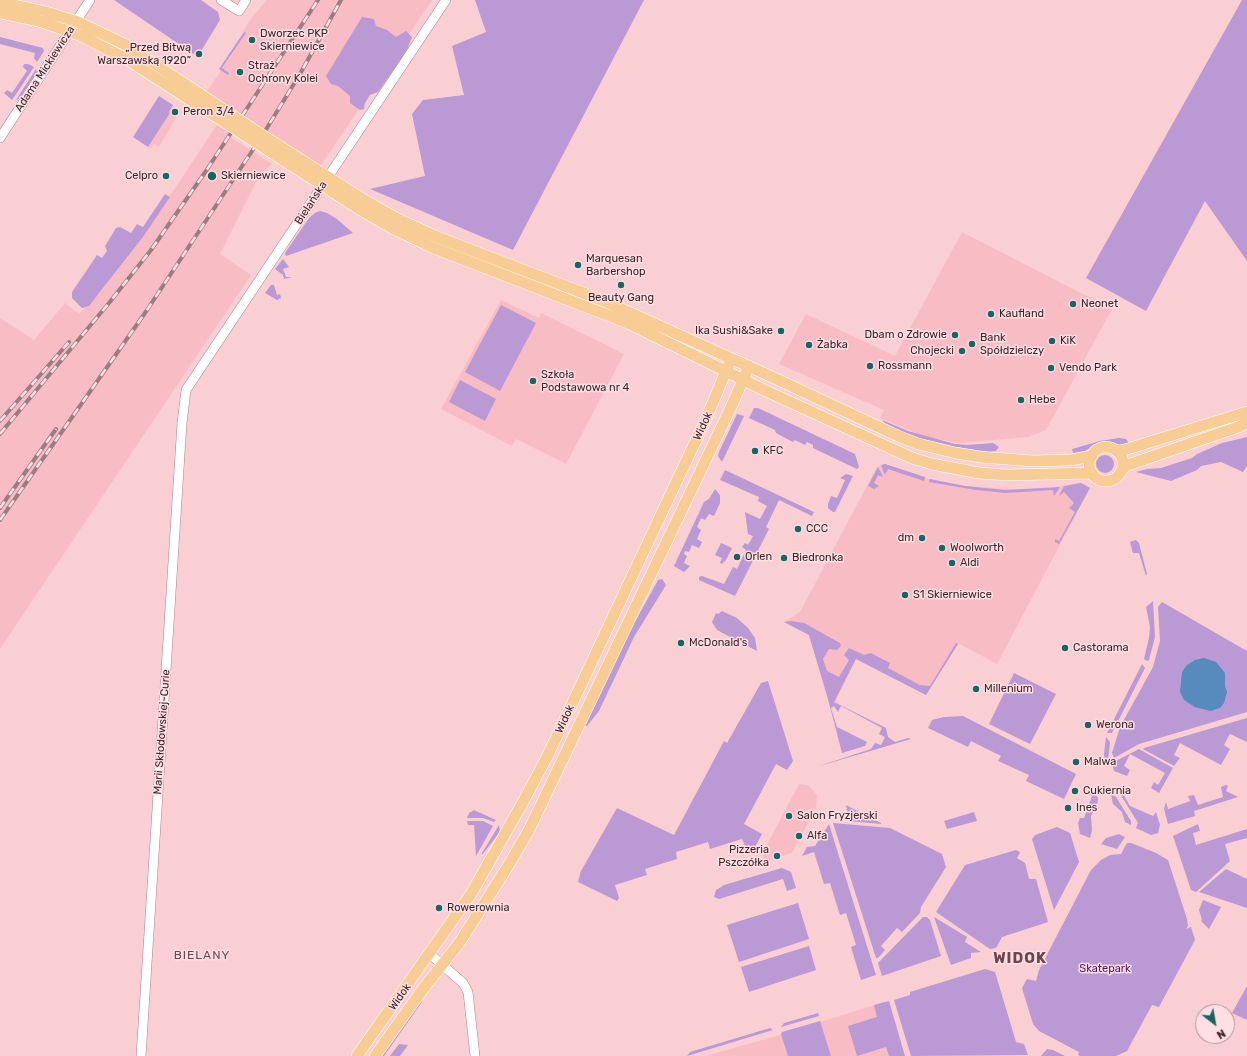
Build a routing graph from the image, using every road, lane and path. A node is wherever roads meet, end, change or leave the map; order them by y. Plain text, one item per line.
1 (90, 0) edge
2 (221, 0) edge
3 (246, 0) edge
4 (446, 0) edge
5 (0, 2) edge
6 (0, 13) edge
7 (0, 138) edge
8 (395, 223) junction
9 (731, 359) junction
10 (749, 366) junction
11 (727, 371) junction
12 (744, 380) junction
13 (183, 409) joint
14 (1247, 412) edge
15 (1247, 422) edge
16 (1116, 450) junction
17 (1092, 456) junction
18 (1122, 469) junction
19 (1092, 473) junction
20 (430, 954) junction
21 (443, 965) junction
22 (141, 1056) edge
23 (357, 1056) edge
24 (375, 1056) edge
25 (475, 1056) edge

1 - 7 street, Adama Mickiewicza
2 - 3 street
4 - 13 street, Bielańska
5 - 8 main road, bridge
6 - 8 main road, bridge
8 - 9 main road
8 - 11 main road
9 - 10 main road
9 - 11 main road, Widok
10 - 12 main road, Widok
10 - 17 main road
11 - 12 main road
11 - 20 main road, Widok
12 - 19 main road
12 - 21 main road, Widok
13 - 22 street, Marii Skłodowskiej-Curie
14 - 16 main road
15 - 18 main road
16 - 17 main road
16 - 18 main road
17 - 19 main road
18 - 19 main road
20 - 21 street
20 - 23 main road, Widok
21 - 24 main road, Widok
21 - 25 street

